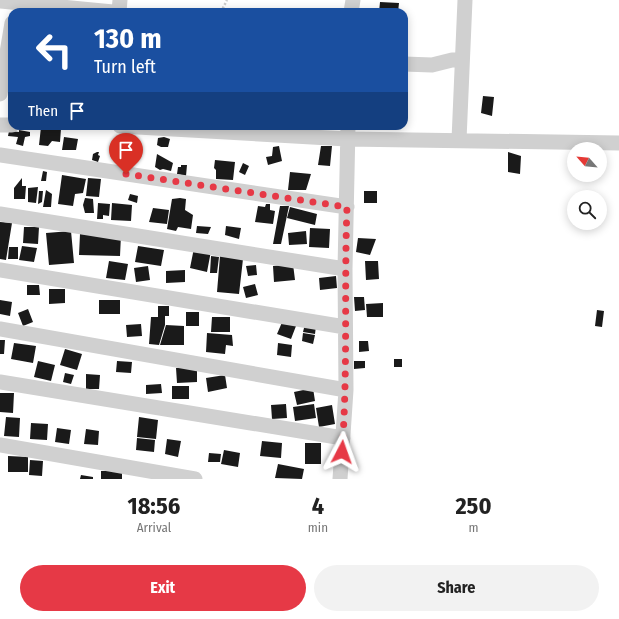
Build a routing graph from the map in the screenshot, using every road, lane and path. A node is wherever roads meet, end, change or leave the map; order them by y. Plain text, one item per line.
1 (459, 0) edge
2 (465, 0) edge
3 (0, 1) edge
4 (15, 5) edge
5 (57, 8) edge
6 (8, 47) edge
7 (462, 60) junction
8 (408, 64) edge
9 (0, 94) edge
10 (250, 130) edge
11 (348, 133) edge
12 (459, 140) junction
13 (619, 143) edge
14 (0, 156) edge
15 (347, 207) junction
16 (0, 214) edge
17 (345, 269) junction
18 (0, 270) edge
19 (345, 327) junction
20 (0, 329) edge
21 (0, 382) edge
22 (346, 390) junction
23 (343, 438) junction
24 (0, 445) edge
25 (195, 479) edge
26 (340, 479) edge

1 - 2 street
2 - 7 street
3 - 4 street
4 - 5 street
6 - 9 street
7 - 8 street
7 - 12 street
10 - 11 street
11 - 12 street
11 - 15 street
12 - 13 street
14 - 15 street
15 - 17 street
16 - 17 street
17 - 19 street
18 - 19 street
19 - 22 street
20 - 22 street
21 - 23 street
22 - 23 street
23 - 26 street
24 - 25 street

